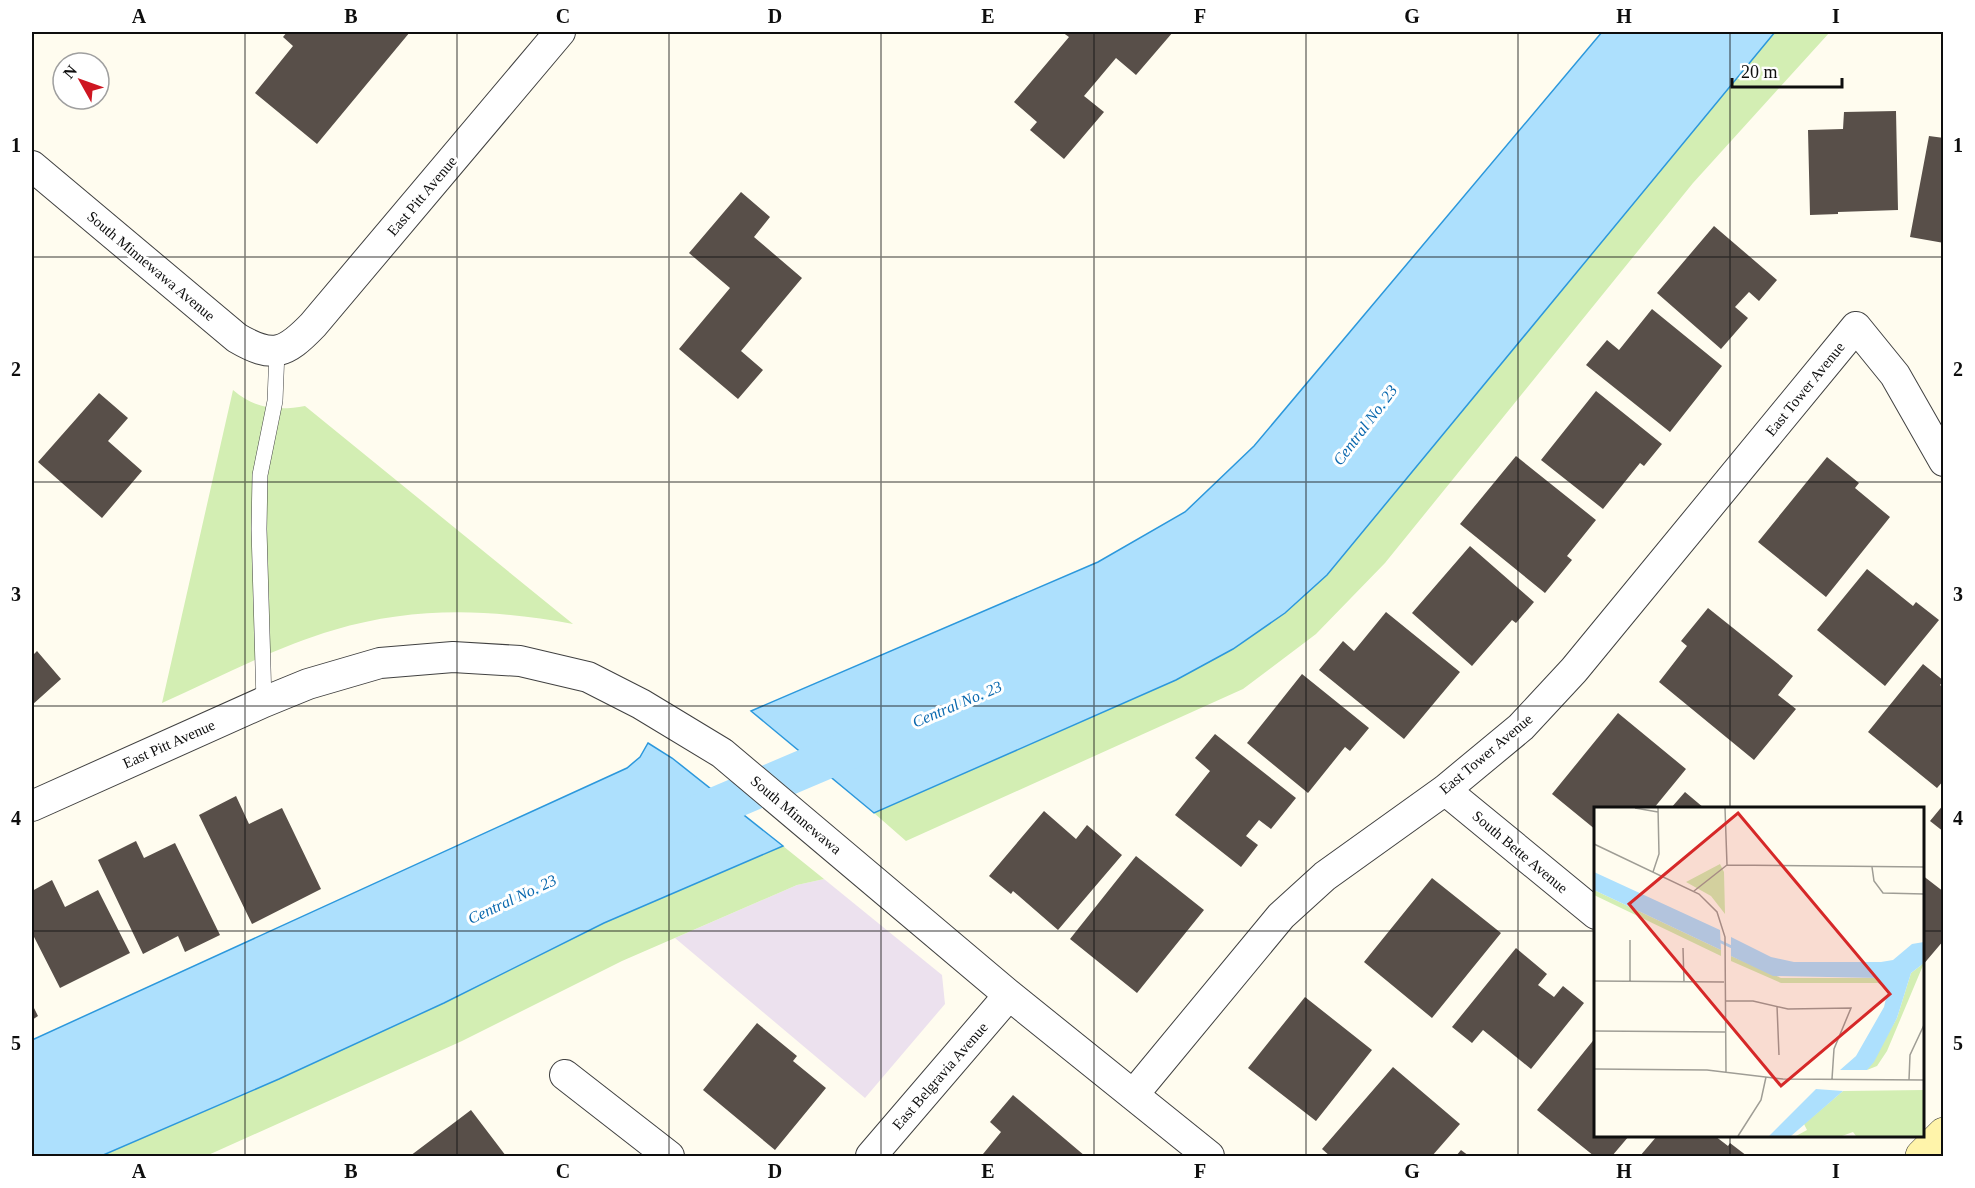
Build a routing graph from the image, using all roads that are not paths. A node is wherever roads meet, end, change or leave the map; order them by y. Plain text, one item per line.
1 (560, 32) edge
2 (32, 166) edge
3 (277, 351) junction
4 (1944, 461) edge
5 (308, 684) joint
6 (264, 702) junction
7 (1445, 790) junction
8 (32, 806) edge
9 (1594, 912) edge
10 (1009, 996) junction
11 (565, 1076) dead end
12 (1133, 1095) junction
13 (1944, 1134) edge
14 (669, 1156) edge
15 (871, 1156) edge
16 (1209, 1156) edge
17 (1922, 1156) edge

1 - 3 street, East Pitt Avenue
2 - 3 street, South Minnewawa Avenue
3 - 6 lane
4 - 7 street, East Tower Avenue
5 - 6 street, East Pitt Avenue
5 - 10 street, South Minnewawa
6 - 8 street, East Pitt Avenue
7 - 9 street, South Bette Avenue
7 - 12 street, East Tower Avenue
10 - 12 street, South Minnewawa
10 - 15 street, East Belgravia Avenue
11 - 14 street
12 - 16 street, South Minnewawa
13 - 17 street

